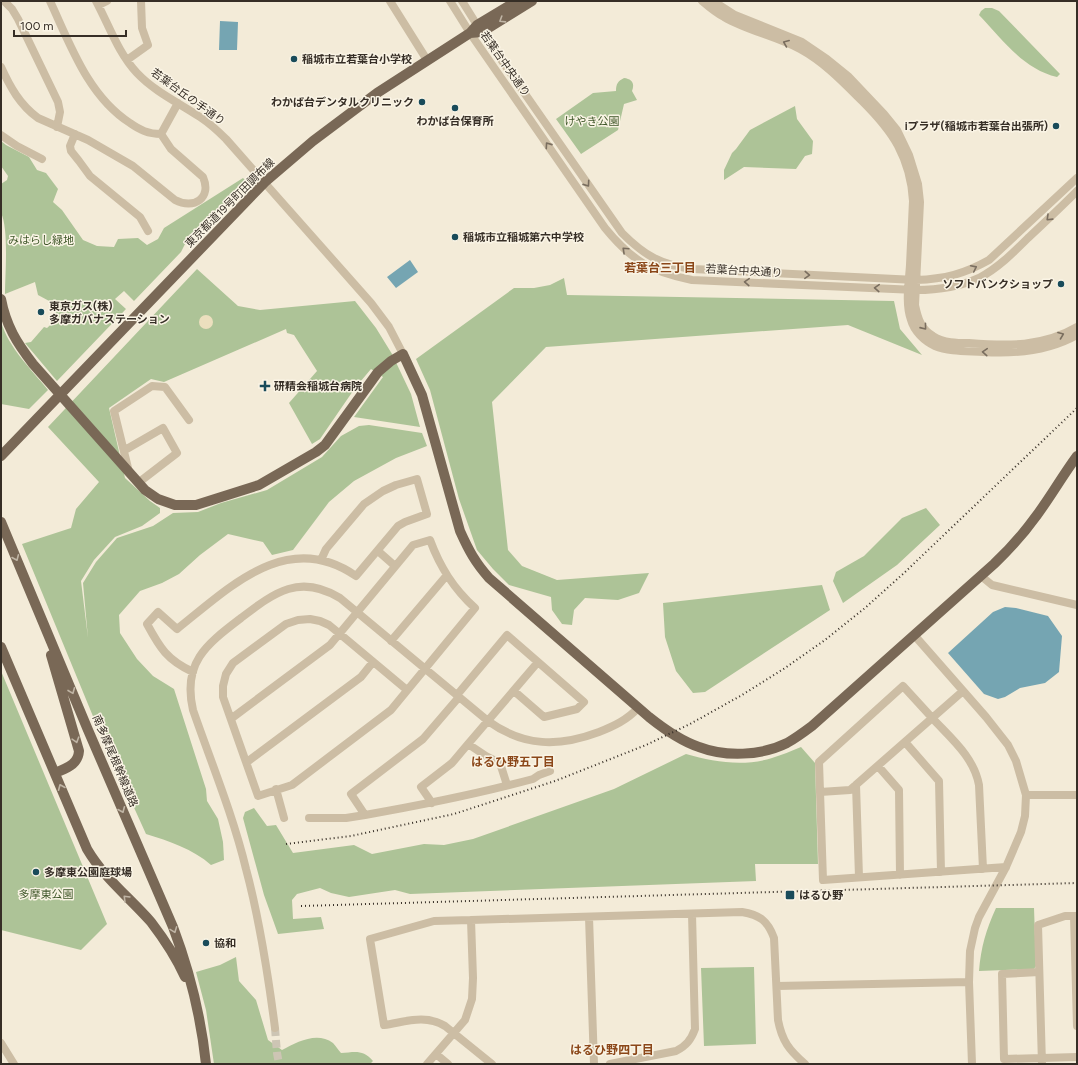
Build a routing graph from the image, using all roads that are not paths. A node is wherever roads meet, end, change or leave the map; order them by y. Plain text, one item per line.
1 (4, 1) edge
2 (50, 1) edge
3 (107, 1) edge
4 (141, 1) edge
5 (390, 1) edge
6 (450, 1) edge
7 (462, 1) edge
8 (517, 1) edge
9 (532, 1) edge
10 (702, 1) edge
11 (713, 1) edge
12 (98, 3) edge
13 (476, 30) junction
14 (127, 60) junction
15 (427, 60) junction
16 (1, 67) edge
17 (3, 77) edge
18 (178, 103) junction
19 (57, 126) junction
20 (75, 134) junction
21 (161, 134) junction
22 (1, 135) edge
23 (42, 159) dead end
24 (1077, 178) edge
25 (265, 182) junction
26 (1077, 191) edge
27 (148, 231) dead end
28 (913, 280) junction
29 (912, 290) junction
30 (1, 299) edge
31 (1077, 327) edge
32 (1077, 335) edge
33 (403, 354) junction
34 (189, 420) dead end
35 (125, 450) junction
36 (1, 456) edge
37 (1077, 456) edge
38 (130, 473) junction
39 (138, 483) junction
40 (1, 522) edge
41 (378, 551) junction
42 (321, 560) junction
43 (395, 566) junction
44 (447, 575) junction
45 (981, 576) junction
46 (1077, 605) edge
47 (357, 612) junction
48 (43, 622) junction
49 (340, 634) junction
50 (915, 636) junction
51 (391, 641) junction
52 (1, 647) edge
53 (373, 662) junction
54 (538, 662) junction
55 (425, 669) junction
56 (193, 672) junction
57 (407, 690) junction
58 (963, 690) junction
59 (514, 691) junction
60 (458, 696) junction
61 (638, 708) junction
62 (232, 718) junction
63 (932, 718) junction
64 (488, 721) junction
65 (905, 742) junction
66 (468, 744) junction
67 (247, 762) junction
68 (878, 766) junction
69 (550, 771) dead end
70 (55, 773) junction
71 (856, 785) junction
72 (507, 786) junction
73 (276, 790) junction
74 (820, 792) junction
75 (1077, 794) edge
76 (1026, 795) junction
77 (432, 803) junction
78 (365, 815) junction
79 (284, 818) dead end
80 (309, 818) dead end
81 (1006, 867) junction
82 (983, 869) junction
83 (941, 872) junction
84 (900, 875) junction
85 (859, 877) junction
86 (692, 914) junction
87 (1075, 916) edge
88 (589, 917) junction
89 (471, 920) junction
90 (1039, 972) junction
91 (969, 982) junction
92 (777, 986) junction
93 (198, 1012) junction
94 (1077, 1026) edge
95 (276, 1028) tunnel mouth
96 (453, 1033) junction
97 (1, 1043) edge
98 (436, 1054) junction
99 (1077, 1057) edge
100 (1042, 1062) edge
101 (14, 1064) edge
102 (206, 1064) edge
103 (427, 1064) edge
104 (448, 1064) edge
105 (492, 1064) edge
106 (594, 1064) edge
107 (610, 1064) edge
108 (805, 1064) edge
109 (972, 1064) edge

1 - 19 street
2 - 21 street
3 - 12 street
4 - 14 street
5 - 15 street
6 - 13 street
7 - 13 street
8 - 13 main road, 東京都道19号町田調布線
9 -> 13 main road, 東京都道19号町田調布線
28 -> 10 street
11 - 28 street
12 - 14 street, 若葉台丘の手通り
13 - 15 main road, 東京都道19号町田調布線
13 -> 28 street, 若葉台中央通り
29 -> 13 street, 若葉台中央通り
14 - 18 street, 若葉台丘の手通り
15 - 25 main road, 東京都道19号町田調布線
16 - 17 street
17 - 19 street
18 - 21 street
18 - 25 street, 若葉台丘の手通り
19 - 20 street
20 - 21 street
20 - 27 street
22 - 23 street
28 -> 24 street, 若葉台中央通り
25 - 33 street, 若葉台丘の手通り
25 - 36 main road, 東京都道19号町田調布線
26 -> 29 street, 若葉台中央通り
28 - 29 street
29 -> 31 street
32 -> 29 street
30 - 38 main road
33 - 39 main road
33 - 61 main road
34 - 35 street
35 - 38 street
35 - 39 street
37 - 45 main road
38 - 39 main road
40 -> 48 main road, 南多摩尾根幹線道路
41 - 42 street
41 - 42 street
41 - 43 street
42 - 56 street
43 - 44 street
43 - 47 street
44 - 51 street
44 - 55 street
45 - 46 street
45 - 50 main road
47 - 49 street
47 - 51 street
47 - 56 street
48 -> 70 main road
48 -> 93 main road, 南多摩尾根幹線道路
49 - 53 street
49 - 62 street
49 - 62 street
50 - 58 street
50 - 61 main road
51 - 55 street
52 - 70 main road, 南多摩尾根幹線道路
53 - 57 street
53 - 67 street
54 - 59 street
54 - 59 street
54 - 60 street
55 - 57 street
55 - 60 street
56 - 95 street
57 - 73 street
58 - 63 street
58 - 76 street
59 - 64 street
60 - 64 street
60 - 78 street
61 - 64 street
62 - 67 street
63 - 65 street
63 - 74 street
63 - 82 street
64 - 66 street
65 - 68 street
65 - 83 street
66 - 72 street
66 - 77 street
67 - 73 street
68 - 71 street
68 - 84 street
69 - 72 street
93 -> 70 main road, 南多摩尾根幹線道路
71 - 74 street
71 - 85 street
72 - 77 street
73 - 79 street
74 - 85 street
75 - 76 street
76 - 81 street
77 - 78 street
78 - 80 street
81 - 82 street
81 - 91 street
82 - 83 street
83 - 84 street
84 - 85 street
86 - 88 street
86 - 92 street
86 - 107 street
87 - 90 street
87 - 94 street
88 - 89 street
88 - 106 street
89 - 96 street
89 - 96 street
90 - 100 street
90 - 100 street
91 - 92 street
91 - 109 street
92 - 108 street
93 - 102 main road, 南多摩尾根幹線道路
96 - 98 street
96 - 105 street
97 - 101 street
98 - 103 street
98 - 104 street
99 - 100 street

